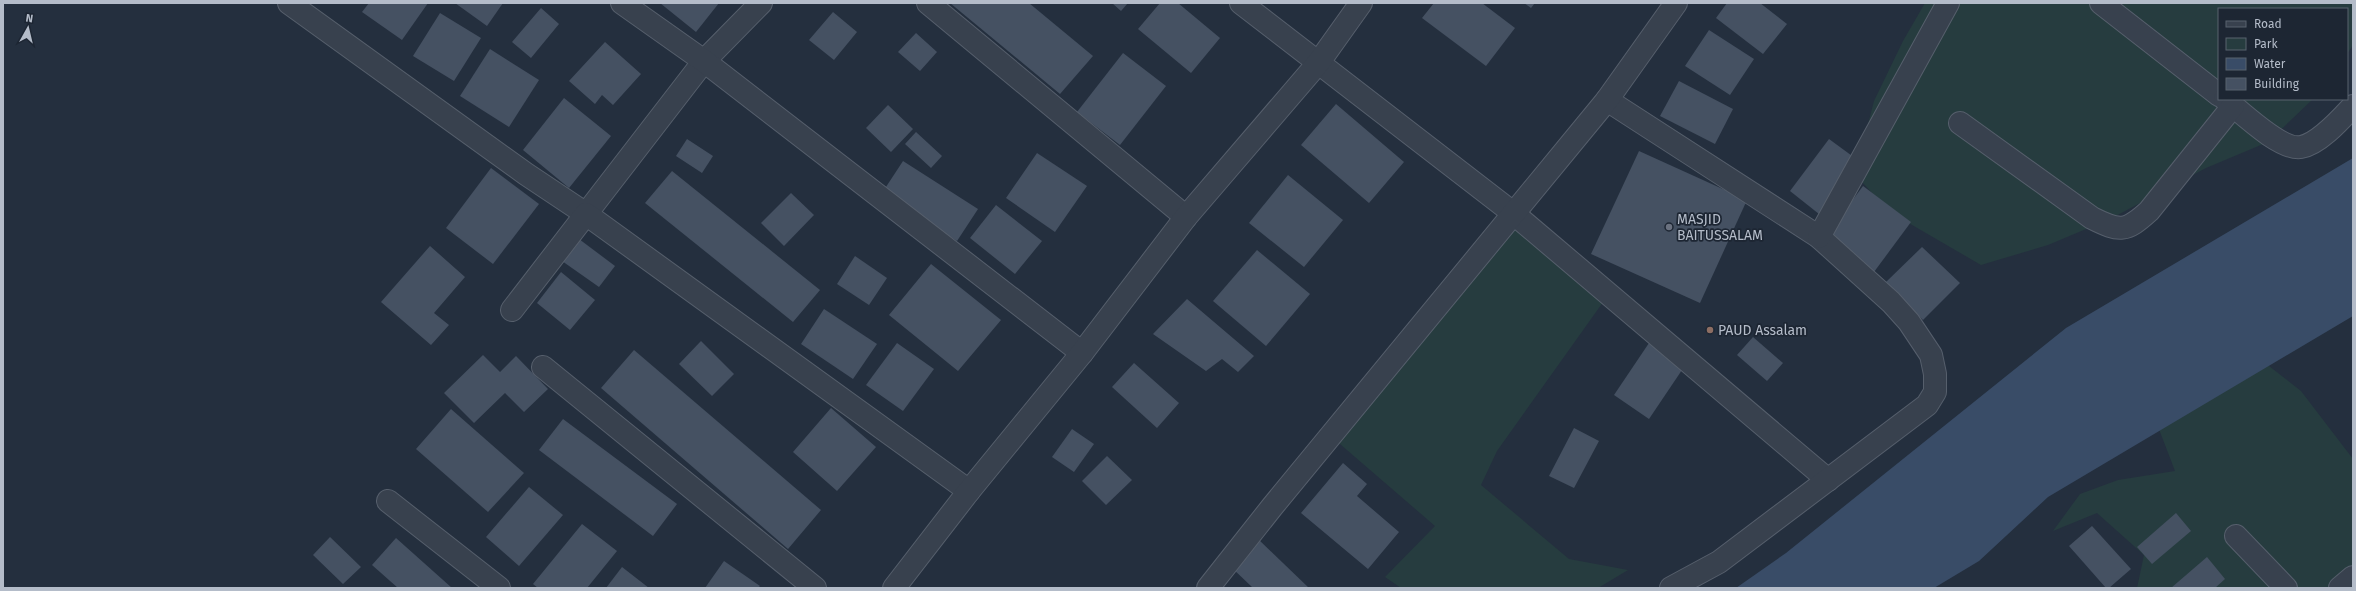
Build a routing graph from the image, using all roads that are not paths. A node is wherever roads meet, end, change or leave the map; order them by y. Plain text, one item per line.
1 (289, 3) edge
2 (622, 3) edge
3 (761, 3) edge
4 (928, 3) edge
5 (1241, 3) edge
6 (1361, 3) edge
7 (1676, 3) edge
8 (1948, 3) edge
9 (2101, 3) edge
10 (704, 61) junction
11 (1319, 62) junction
12 (2218, 94) edge
13 (1607, 100) junction
14 (2226, 100) edge
15 (2353, 106) edge
16 (1960, 123) dead end
17 (1513, 213) junction
18 (586, 214) junction
19 (1186, 217) junction
20 (1819, 237) junction
21 (512, 310) dead end
22 (1082, 353) junction
23 (543, 367) dead end
24 (1828, 480) junction
25 (969, 491) junction
26 (388, 501) dead end
27 (2236, 536) dead end
28 (2353, 578) edge
29 (499, 588) edge
30 (815, 588) edge
31 (894, 588) edge
32 (1208, 588) edge
33 (1671, 588) edge
34 (2286, 588) edge
35 (2340, 588) edge

1 - 18 street
2 - 10 street
3 - 10 street
4 - 19 street
5 - 11 street
6 - 11 street
7 - 13 street
8 - 20 street
9 - 12 street
10 - 18 street
10 - 22 street
11 - 17 street
11 - 19 street
13 - 17 street
13 - 20 street
14 - 15 street
14 - 16 street
17 - 24 street
17 - 32 street
18 - 21 street
18 - 25 street
19 - 22 street
20 - 24 street
22 - 25 street
23 - 30 street
24 - 33 street
25 - 31 street
26 - 29 street
27 - 34 street
28 - 35 street

